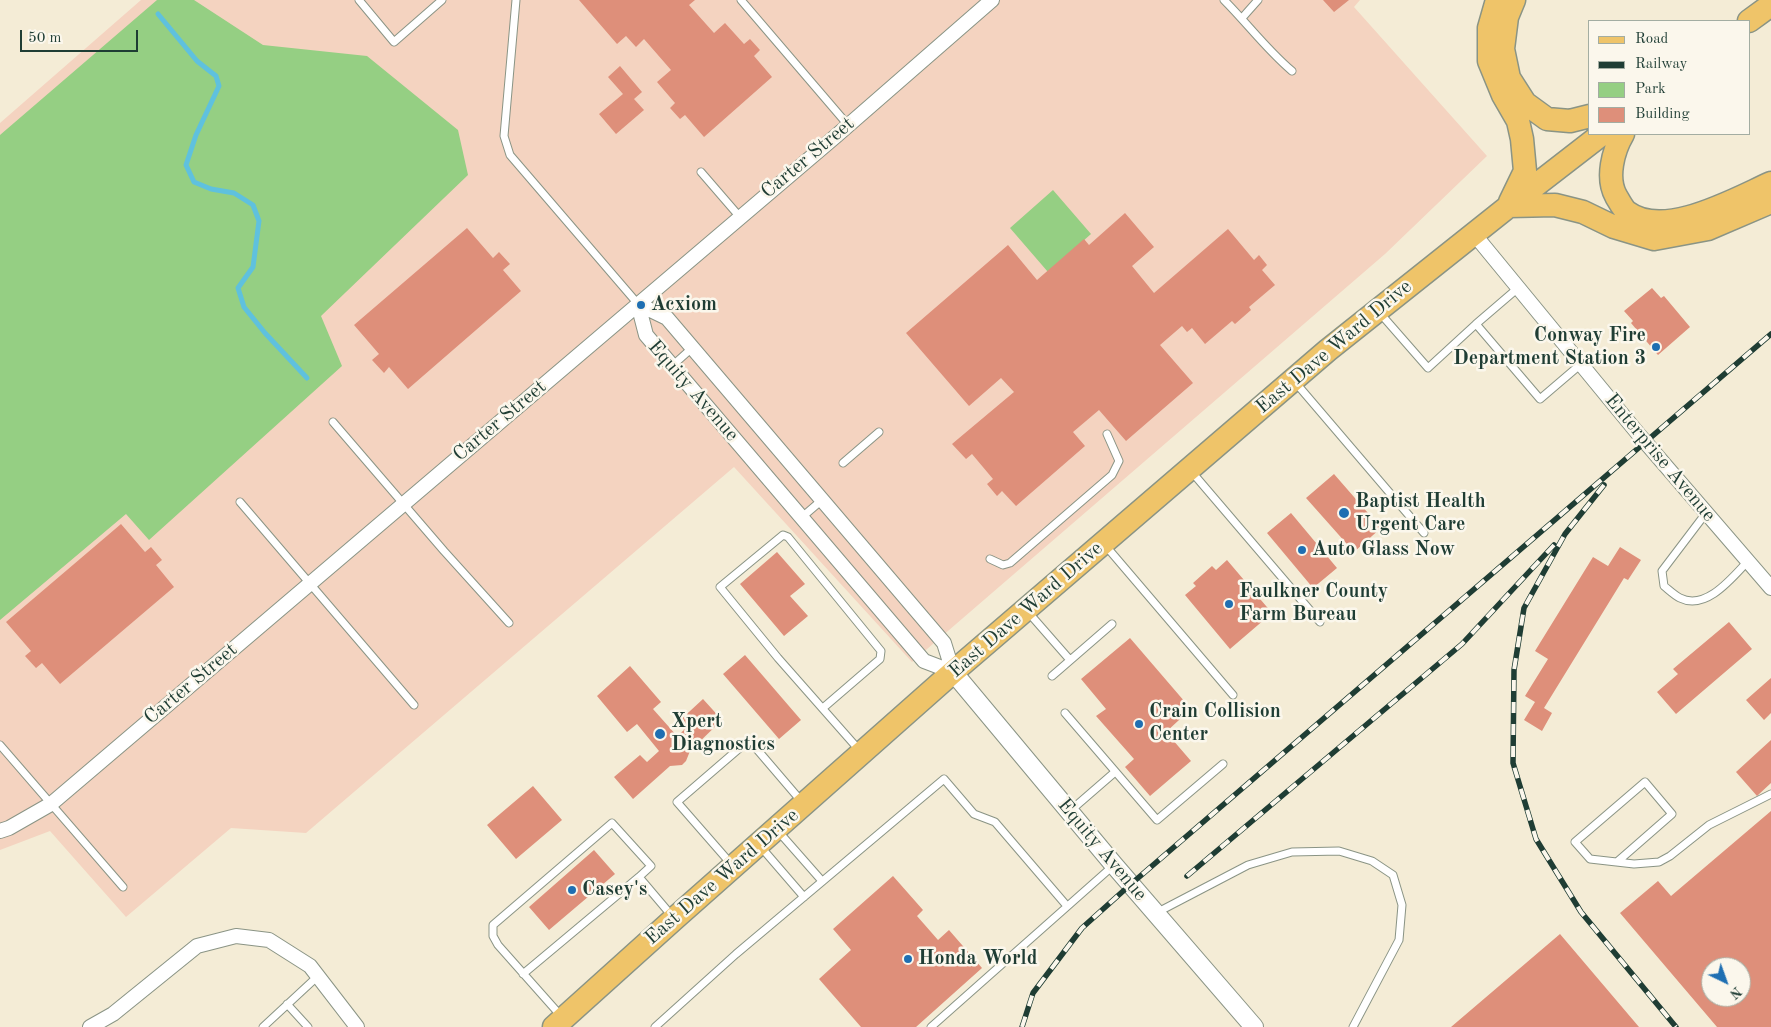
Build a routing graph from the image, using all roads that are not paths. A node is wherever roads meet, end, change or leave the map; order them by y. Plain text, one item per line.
1 (359, 0) edge
2 (442, 0) edge
3 (516, 0) edge
4 (741, 0) edge
5 (992, 0) edge
6 (1224, 0) edge
7 (1258, 0) edge
8 (1497, 0) edge
9 (1514, 0) edge
10 (1771, 5) edge
11 (1242, 18) junction
12 (1750, 20) edge
13 (1292, 71) dead end
14 (1588, 117) edge
15 (848, 125) junction
16 (1601, 135) edge
17 (1622, 135) edge
18 (701, 172) dead end
19 (1771, 183) edge
20 (1771, 202) edge
21 (1509, 206) junction
22 (740, 216) junction
23 (1474, 234) junction
24 (1518, 288) junction
25 (638, 304) junction
26 (1378, 310) junction
27 (1476, 324) junction
28 (692, 348) junction
29 (1581, 364) junction
30 (672, 366) junction
31 (1293, 380) junction
32 (333, 422) dead end
33 (879, 432) dead end
34 (1107, 434) dead end
35 (843, 463) dead end
36 (1189, 469) junction
37 (822, 500) junction
38 (240, 502) dead end
39 (403, 504) junction
40 (1706, 513) junction
41 (801, 518) junction
42 (1424, 533) dead end
43 (1103, 543) junction
44 (990, 559) dead end
45 (1748, 561) junction
46 (309, 583) junction
47 (1771, 588) edge
48 (1026, 610) junction
49 (1320, 622) dead end
50 (509, 623) dead end
51 (1112, 624) dead end
52 (1070, 660) junction
53 (953, 672) junction
54 (1052, 676) dead end
55 (1233, 695) dead end
56 (414, 705) dead end
57 (823, 708) junction
58 (1065, 713) dead end
59 (0, 745) edge
60 (862, 753) junction
61 (1222, 764) dead end
62 (1115, 772) junction
63 (1771, 794) edge
64 (51, 804) junction
65 (804, 805) junction
66 (1069, 811) junction
67 (776, 829) junction
68 (0, 831) edge
69 (759, 845) junction
70 (1617, 862) junction
71 (1114, 865) junction
72 (733, 868) junction
73 (639, 877) junction
74 (822, 881) junction
75 (123, 887) dead end
76 (804, 897) junction
77 (1067, 906) junction
78 (1156, 914) junction
79 (674, 919) junction
80 (524, 974) junction
81 (318, 976) junction
82 (287, 1004) junction
83 (559, 1023) edge
84 (1250, 1026) edge
85 (90, 1027) edge
86 (263, 1027) edge
87 (308, 1027) edge
88 (357, 1027) edge
89 (655, 1027) edge
90 (930, 1027) edge
91 (1353, 1027) edge

1 - 2 lane
3 - 25 lane
4 - 15 lane
5 - 15 street, Carter Street
6 - 11 lane
7 - 11 lane
8 - 21 main road
9 - 14 main road
10 - 12 main road
11 - 13 lane
15 - 22 street, Carter Street
16 - 21 main road, East Dave Ward Drive
17 - 19 main road
18 - 22 lane
20 - 21 main road
21 - 23 main road, East Dave Ward Drive
22 - 25 street, Carter Street
23 - 24 street, Enterprise Avenue
23 - 26 main road, East Dave Ward Drive
24 - 27 lane
24 - 29 street, Enterprise Avenue
25 - 28 street, Equity Avenue
25 - 30 street, Equity Avenue
25 - 39 street, Carter Street
26 - 27 lane
26 - 31 main road, East Dave Ward Drive
27 - 29 lane
28 - 30 lane
28 - 37 street, Equity Avenue
29 - 40 street, Enterprise Avenue
30 - 41 street, Equity Avenue
31 - 36 main road, East Dave Ward Drive
31 - 42 lane
32 - 39 lane
33 - 35 lane
34 - 44 lane
36 - 43 main road, East Dave Ward Drive
36 - 49 lane
37 - 41 lane
37 - 53 street, Equity Avenue
38 - 46 lane
39 - 46 street, Carter Street
39 - 50 lane
40 - 45 street, Enterprise Avenue
40 - 45 lane
41 - 53 street, Equity Avenue
43 - 48 main road, East Dave Ward Drive
43 - 55 lane
45 - 47 street, Enterprise Avenue
46 - 56 lane
46 - 64 street, Carter Street
48 - 52 lane
48 - 53 main road, East Dave Ward Drive
51 - 52 lane
52 - 54 lane
53 - 60 main road, East Dave Ward Drive
53 - 66 street, Equity Avenue
57 - 57 lane
57 - 60 lane
58 - 62 lane
59 - 64 lane
60 - 65 main road, East Dave Ward Drive
61 - 62 lane
62 - 66 lane
63 - 70 lane
64 - 68 street, Carter Street
64 - 75 lane
65 - 67 main road, East Dave Ward Drive
65 - 72 lane
66 - 71 street, Equity Avenue
67 - 69 main road, East Dave Ward Drive
67 - 74 lane
69 - 72 main road, East Dave Ward Drive
69 - 76 lane
70 - 70 lane
71 - 77 lane
71 - 78 street, Equity Avenue
72 - 79 main road, East Dave Ward Drive
73 - 79 lane
73 - 80 lane
73 - 80 lane
74 - 76 lane
74 - 77 lane
76 - 89 lane
77 - 90 lane
78 - 84 street, Equity Avenue
78 - 91 lane
79 - 83 main road, East Dave Ward Drive
80 - 83 lane
81 - 82 lane
81 - 85 street
81 - 88 street
82 - 86 lane
82 - 87 lane

